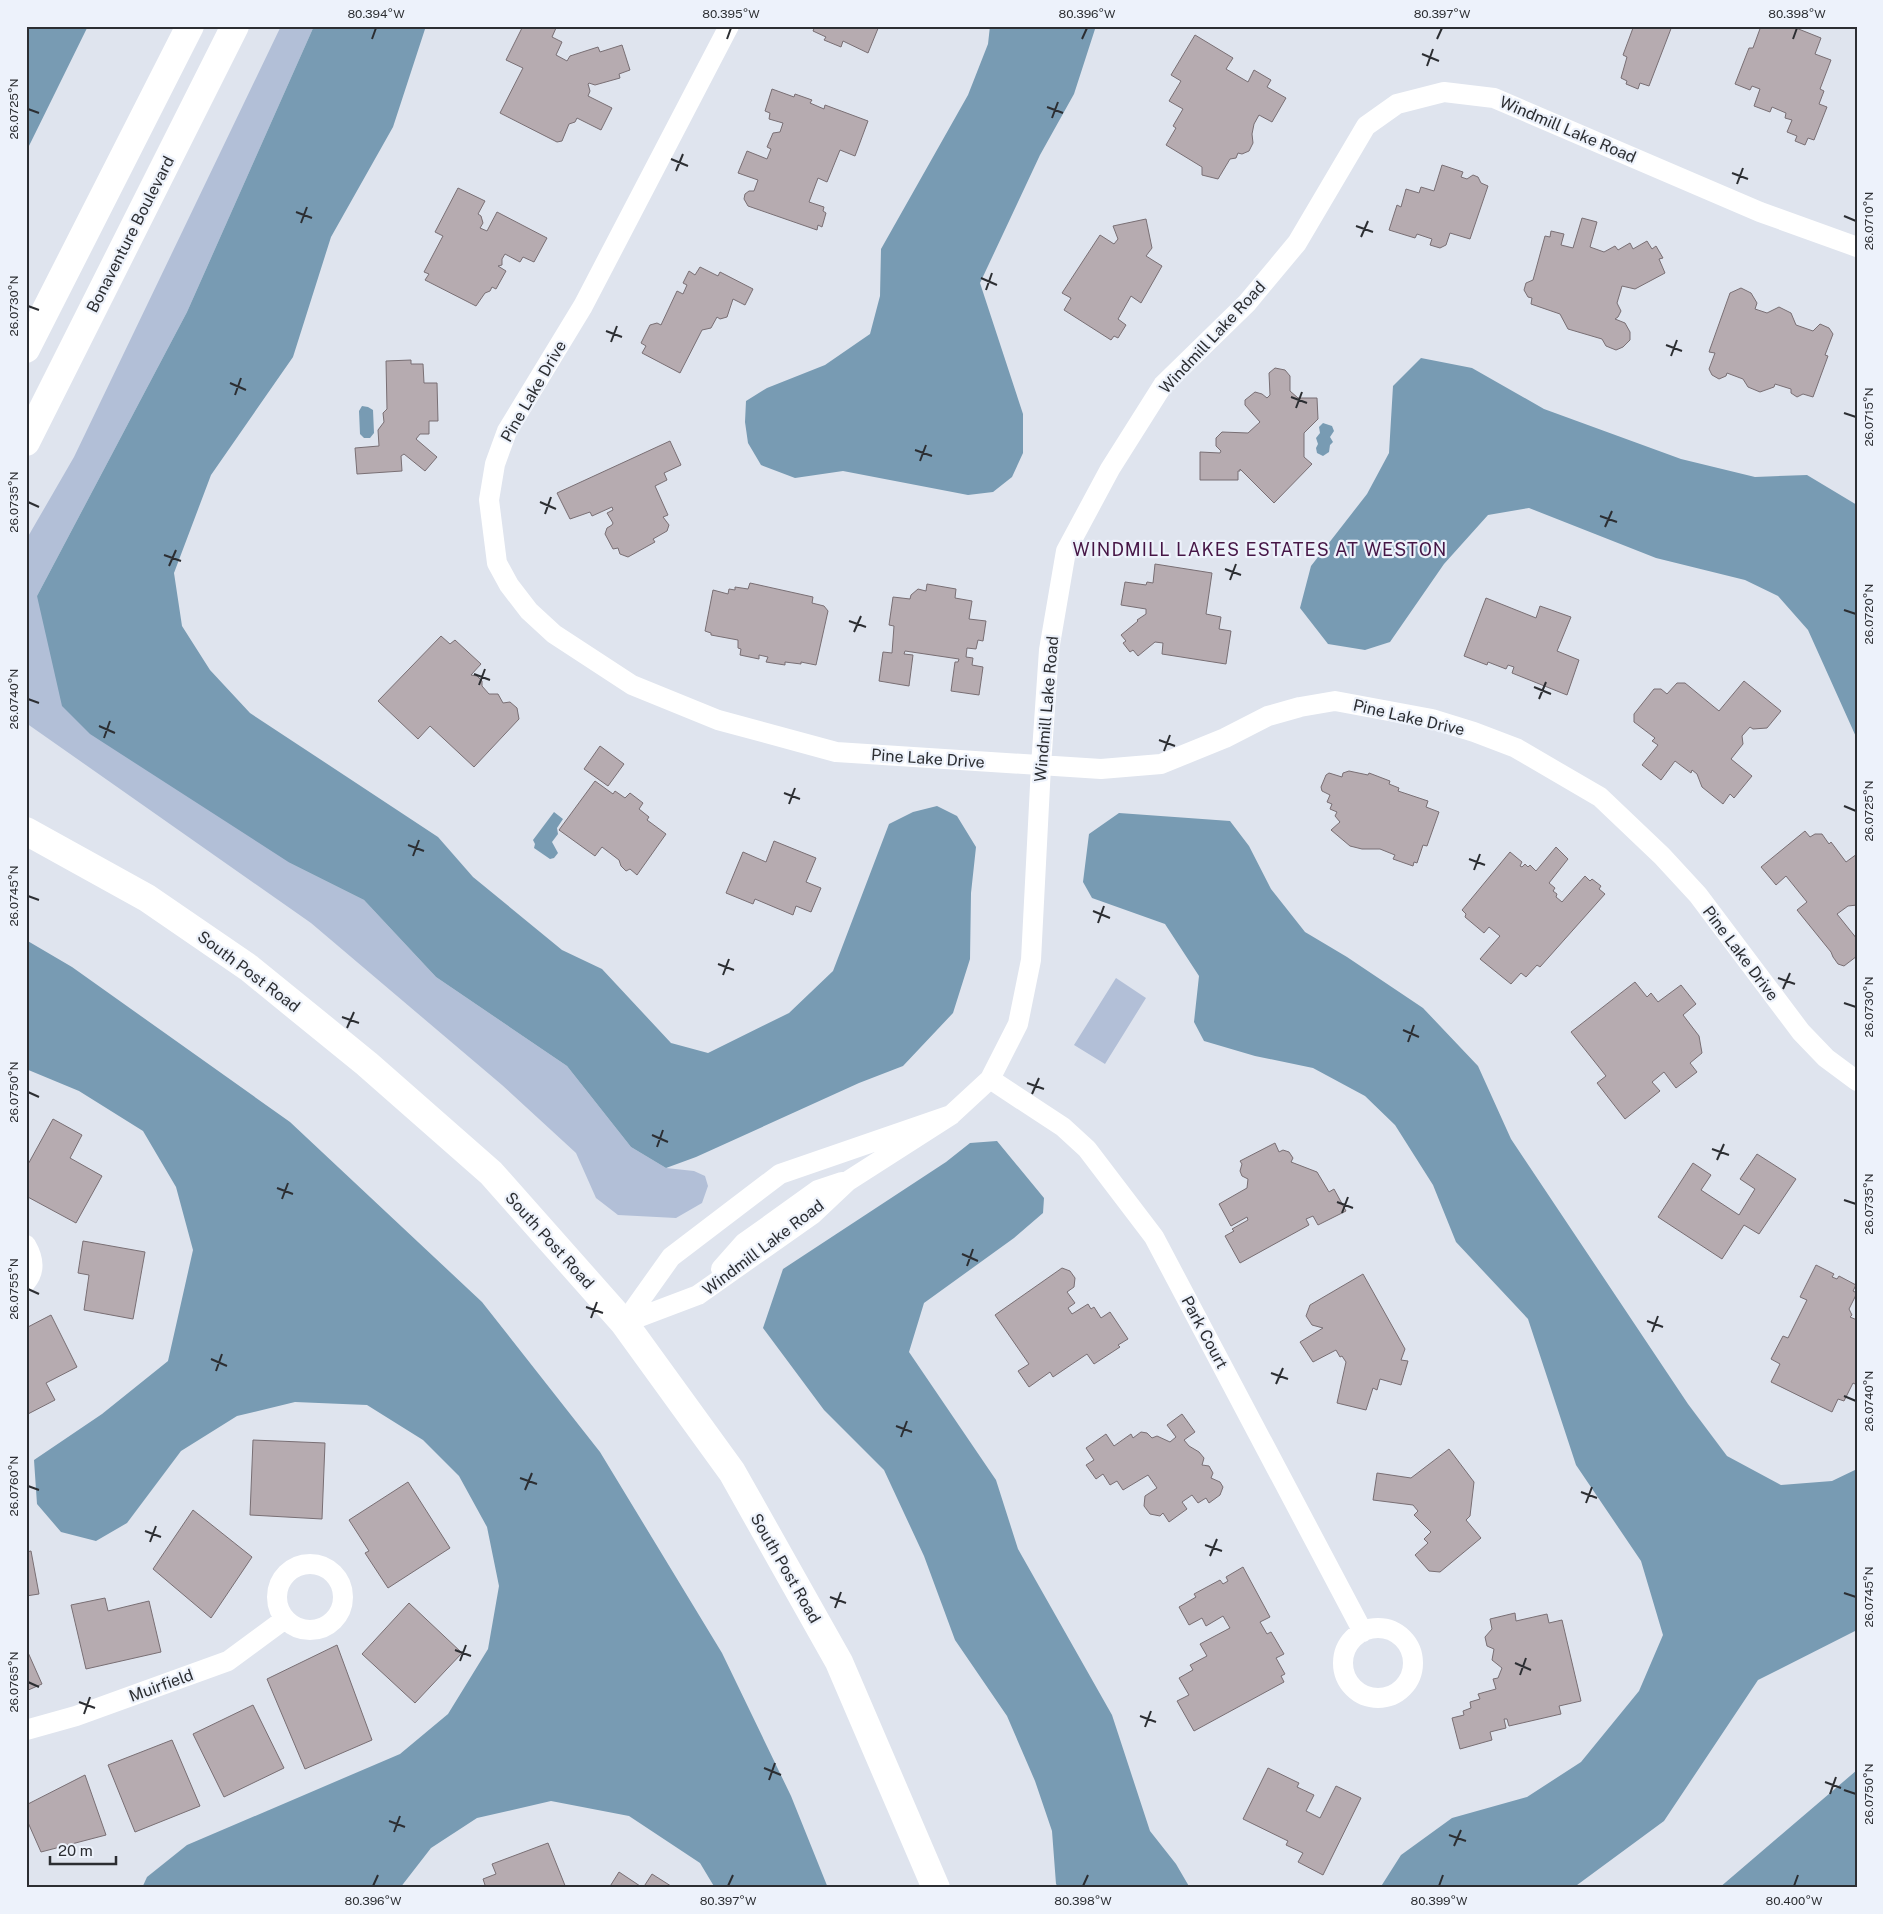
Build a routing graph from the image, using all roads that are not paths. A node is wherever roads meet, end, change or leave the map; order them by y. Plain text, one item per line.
1 (190, 26) edge
2 (235, 26) edge
3 (729, 26) edge
4 (1857, 247) edge
5 (26, 349) edge
6 (26, 442) edge
7 (1040, 766) junction
8 (26, 831) edge
9 (990, 1079) junction
10 (1857, 1082) edge
11 (951, 1115) junction
12 (26, 1245) edge
13 (26, 1282) edge
14 (624, 1323) junction
15 (285, 1619) dead end
16 (1363, 1632) dead end
17 (26, 1730) edge
18 (936, 1888) edge

1 - 5 street
2 - 6 street, Bonaventure Boulevard
3 - 7 street, Pine Lake Drive
4 - 7 street, Windmill Lake Road
7 - 9 street, Windmill Lake Road
7 - 10 street, Pine Lake Drive
8 - 14 street, South Post Road
9 - 11 street, Windmill Lake Road
9 - 16 street, Park Court
11 - 14 street, Windmill Lake Road
11 - 14 street, Windmill Lake Road
12 - 13 street
14 - 18 street, South Post Road
15 - 17 street, Muirfield

